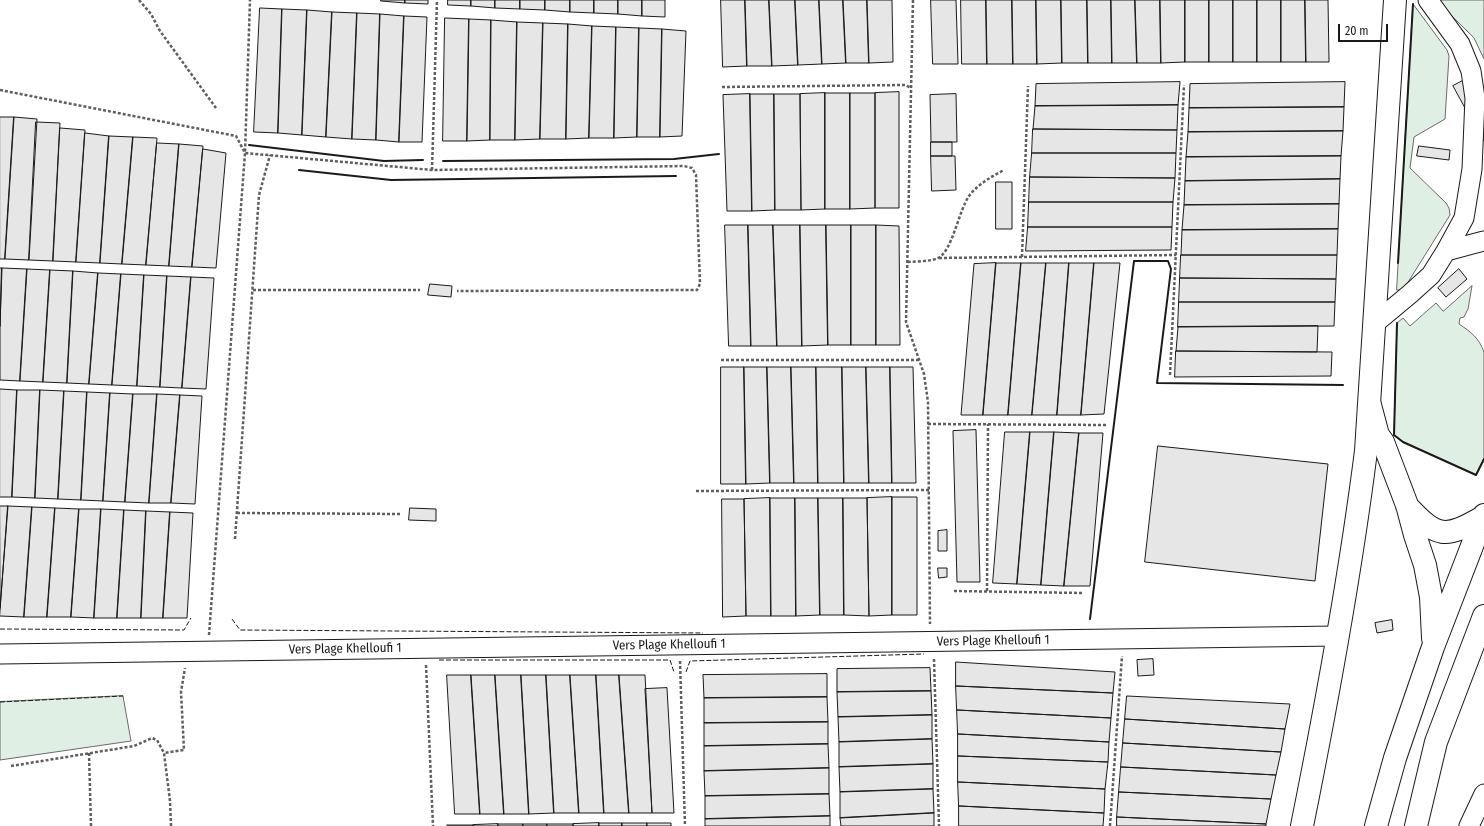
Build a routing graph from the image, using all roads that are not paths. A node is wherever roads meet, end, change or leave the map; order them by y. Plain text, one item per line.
1 (1395, 0) edge
2 (1428, 0) edge
3 (1484, 241) edge
4 (1446, 251) junction
5 (1374, 324) junction
6 (1370, 405) junction
7 (1407, 505) junction
8 (1484, 516) edge
9 (1484, 616) edge
10 (1337, 636) junction
11 (1433, 647) junction
12 (0, 654) edge
13 (1484, 794) edge
14 (1302, 826) edge
15 (1376, 826) edge
16 (1416, 826) edge
17 (1469, 826) edge

1 - 5 main road
2 - 4 street
3 - 4 street
4 - 5 street
5 - 6 main road
6 - 7 main road
6 - 10 main road
7 - 8 main road
7 - 11 main road
8 - 11 main road
9 - 16 main road
10 - 12 street, Vers Plage Khelloufi 1
10 - 14 main road
11 - 15 main road
13 - 17 street

